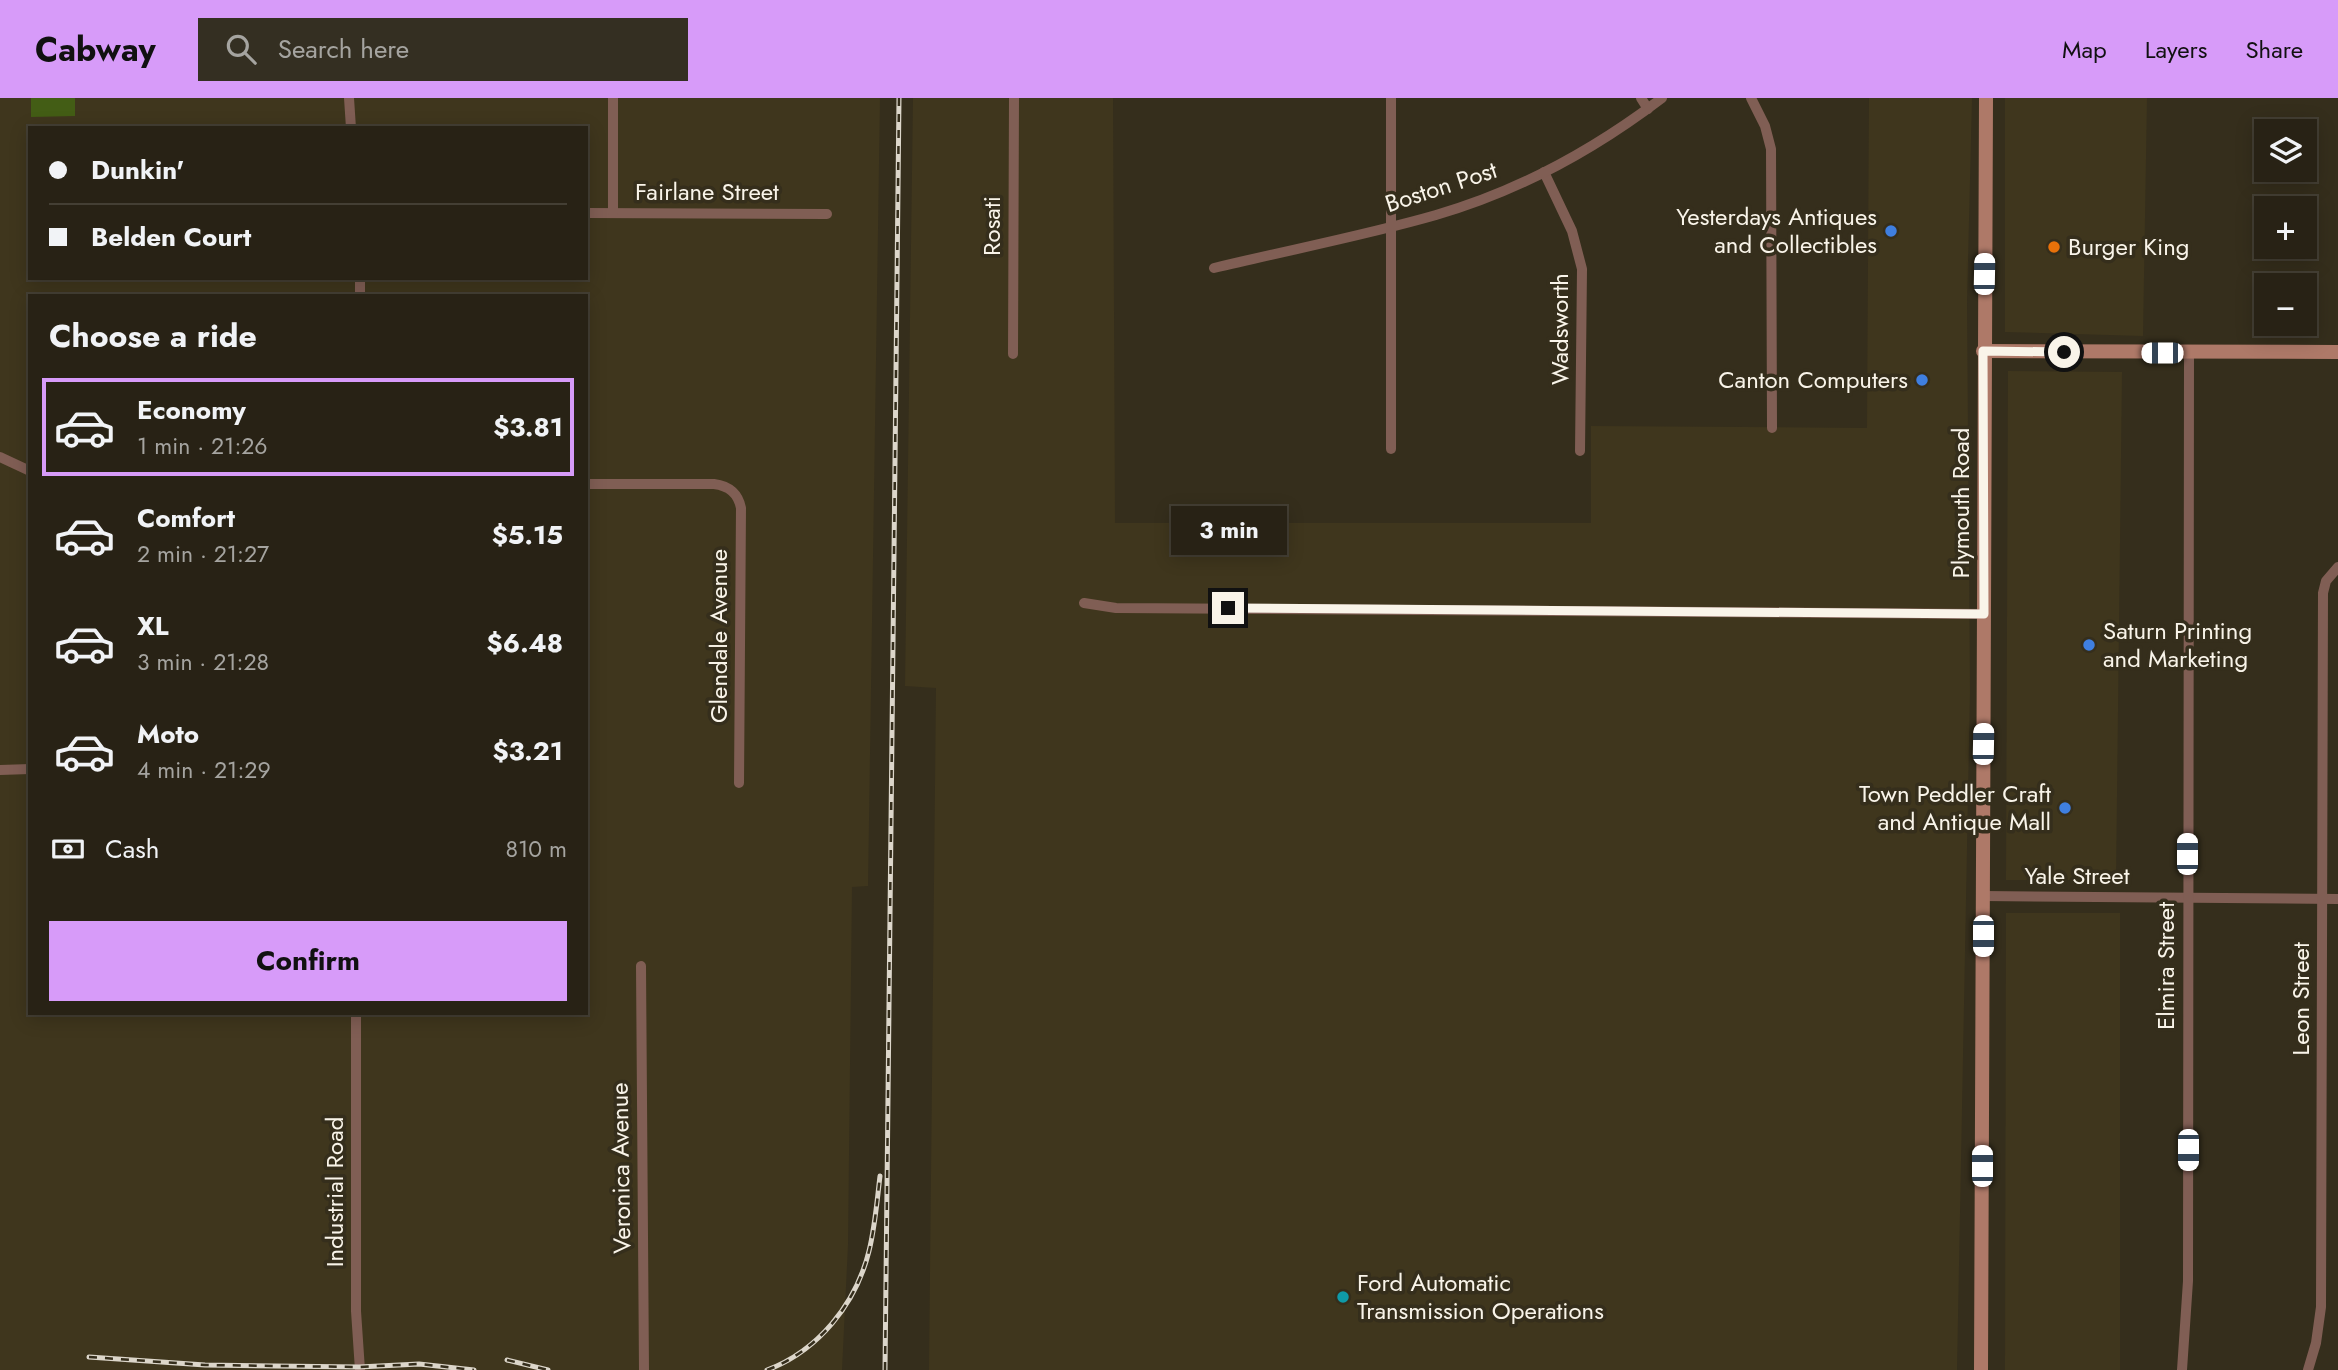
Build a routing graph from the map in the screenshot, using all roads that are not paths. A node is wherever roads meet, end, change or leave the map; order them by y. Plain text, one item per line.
1 (349, 98) edge
2 (613, 98) edge
3 (1014, 98) edge
4 (1391, 98) edge
5 (1641, 98) edge
6 (1662, 98) edge
7 (1751, 98) edge
8 (1986, 98) edge
9 (1648, 108) junction
10 (351, 126) edge
11 (1544, 172) junction
12 (588, 213) edge
13 (613, 213) junction
14 (827, 214) dead end
15 (1392, 225) junction
16 (1213, 268) dead end
17 (1983, 351) junction
18 (2189, 352) junction
19 (2338, 352) edge
20 (1013, 354) dead end
21 (1772, 428) dead end
22 (1391, 449) dead end
23 (1580, 451) dead end
24 (0, 457) edge
25 (28, 470) edge
26 (588, 484) edge
27 (2338, 567) edge
28 (1084, 603) dead end
29 (1984, 614) junction
30 (28, 769) edge
31 (0, 770) edge
32 (739, 783) dead end
33 (1983, 896) junction
34 (2187, 897) junction
35 (2322, 898) junction
36 (2338, 899) edge
37 (641, 966) dead end
38 (356, 1015) edge
39 (360, 1370) edge
40 (644, 1370) edge
41 (1981, 1370) edge
42 (2182, 1370) edge
43 (2308, 1370) edge

1 - 10 street
2 - 13 street
3 - 20 street, Rosati
4 - 15 street
5 - 9 street
6 - 9 street, Boston Post
7 - 21 street
8 - 17 main road, Plymouth Road
9 - 11 street, Boston Post
11 - 15 street, Boston Post
11 - 23 street, Wadsworth
12 - 13 street, Fairlane Street
13 - 14 street, Fairlane Street
15 - 16 street, Boston Post
15 - 22 street
17 - 18 main road
17 - 29 main road, Plymouth Road
18 - 19 main road
18 - 34 street, Elmira Street
24 - 25 street
26 - 32 street, Glendale Avenue
27 - 35 street, Leon Street
28 - 29 street
29 - 33 main road, Plymouth Road
30 - 31 street
33 - 34 street, Yale Street
33 - 41 main road, Plymouth Road
34 - 35 street, Yale Street
34 - 42 street, Elmira Street
35 - 36 street, Yale Street
35 - 43 street, Leon Street
37 - 40 street, Veronica Avenue
38 - 39 street, Industrial Road

